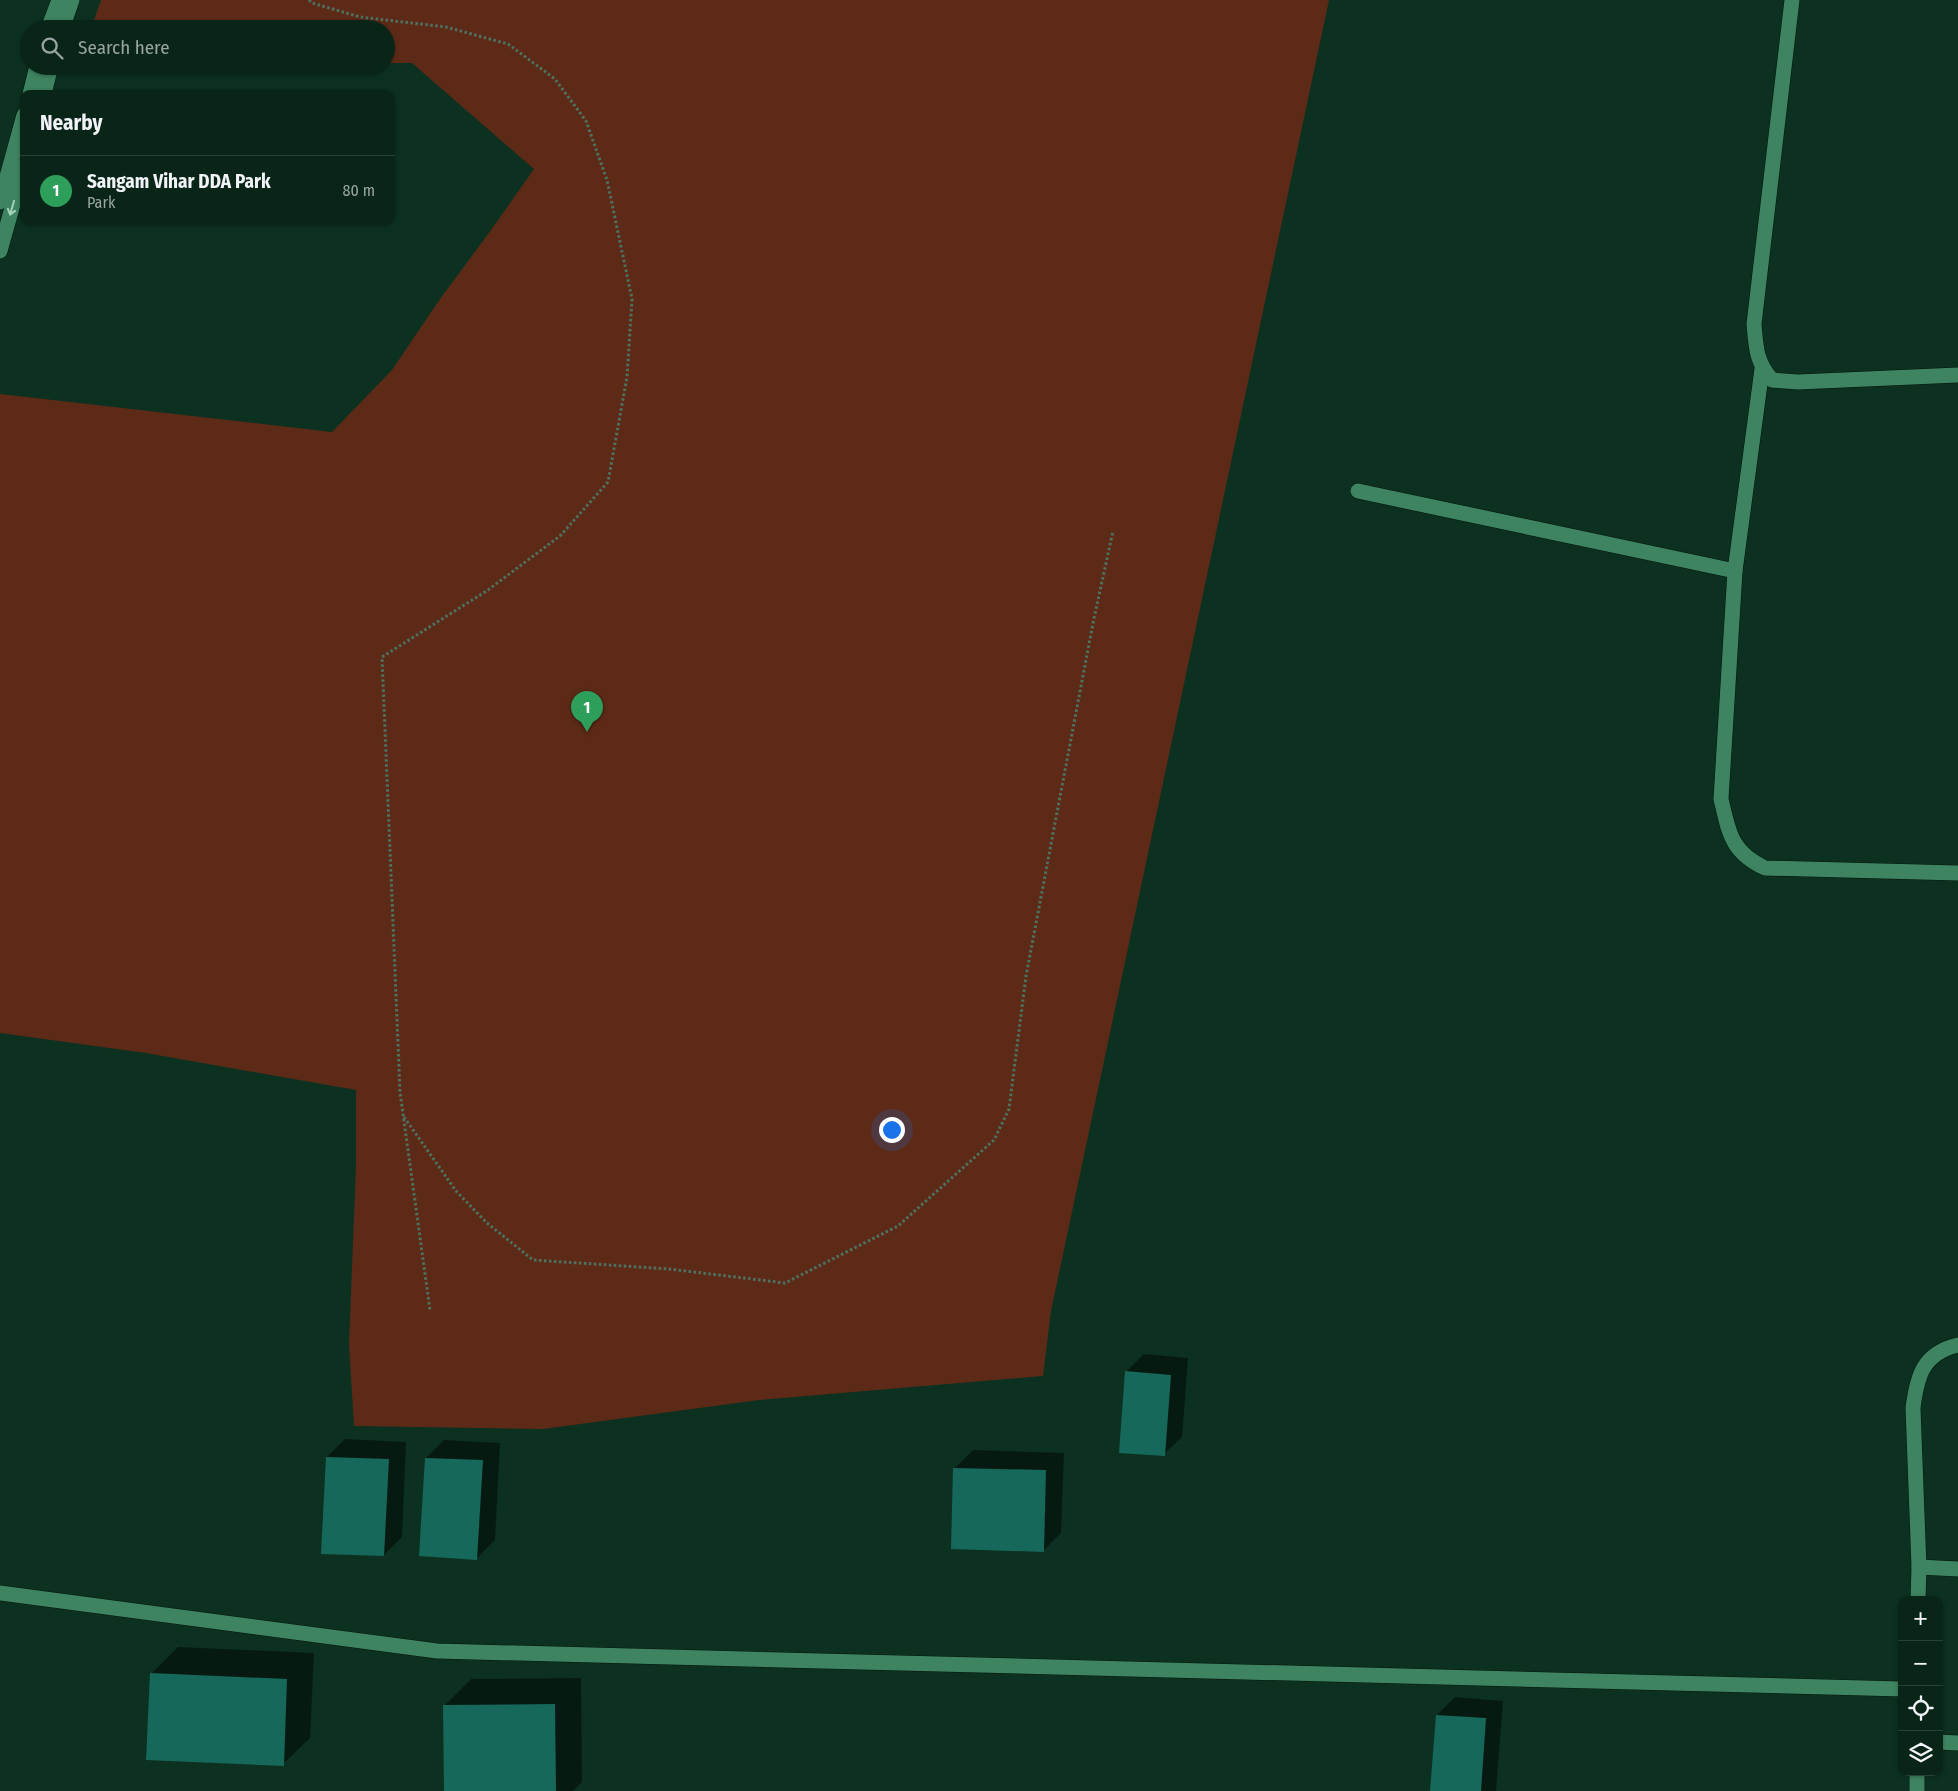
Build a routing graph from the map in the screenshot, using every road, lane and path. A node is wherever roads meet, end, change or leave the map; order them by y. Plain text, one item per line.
1 (59, 0) edge
2 (72, 0) edge
3 (309, 0) edge
4 (1792, 0) edge
5 (51, 20) edge
6 (65, 20) edge
7 (386, 20) edge
8 (395, 21) edge
9 (35, 75) edge
10 (49, 75) edge
11 (31, 90) edge
12 (45, 90) edge
13 (20, 130) edge
14 (20, 180) edge
15 (0, 202) edge
16 (0, 252) edge
17 (1762, 369) junction
18 (1958, 375) edge
19 (1358, 491) dead end
20 (1113, 532) dead end
21 (1735, 571) junction
22 (1958, 873) edge
23 (404, 1116) junction
24 (430, 1310) dead end
25 (1958, 1345) edge
26 (1919, 1567) junction
27 (1958, 1569) edge
28 (0, 1593) edge
29 (1918, 1596) edge
30 (1898, 1689) edge
31 (1943, 1742) edge
32 (1958, 1743) edge
33 (1918, 1776) edge
34 (1917, 1791) edge

1 - 5 street
2 - 6 street
3 - 7 path
4 - 17 street
8 - 23 path
9 - 11 street
10 - 12 street
13 - 15 street
14 -> 16 street
17 - 18 street
17 - 21 street
19 - 21 street
20 - 23 path
21 - 22 street
23 - 24 path
25 - 26 street
26 - 27 street
26 - 29 street
28 - 30 street
31 - 32 street
33 - 34 street

